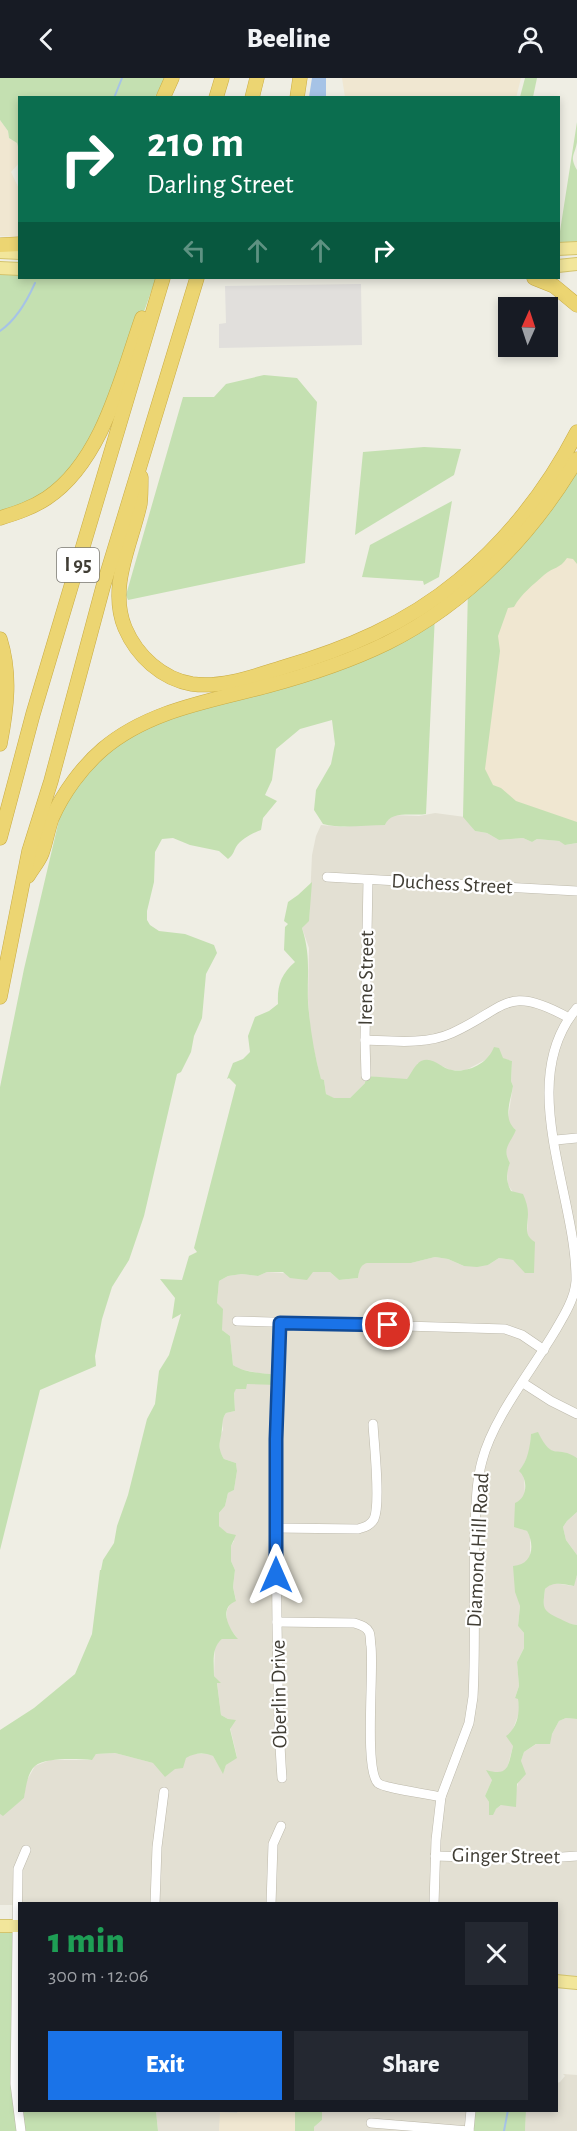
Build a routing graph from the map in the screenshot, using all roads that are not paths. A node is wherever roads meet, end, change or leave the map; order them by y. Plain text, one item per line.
1 (172, 78) edge
2 (222, 78) edge
3 (257, 78) edge
4 (300, 78) edge
5 (164, 96) edge
6 (217, 96) edge
7 (252, 96) edge
8 (297, 96) edge
9 (18, 244) edge
10 (0, 245) edge
11 (577, 248) edge
12 (560, 249) edge
13 (0, 252) edge
14 (18, 253) edge
15 (577, 264) edge
16 (560, 266) edge
17 (0, 268) edge
18 (18, 268) edge
19 (156, 279) edge
20 (162, 279) edge
21 (536, 279) edge
22 (195, 284) edge
23 (155, 292) junction
24 (577, 305) edge
25 (577, 432) edge
26 (142, 459) junction
27 (577, 459) edge
28 (0, 518) edge
29 (0, 639) edge
30 (0, 744) edge
31 (0, 838) edge
32 (327, 877) dead end
33 (368, 880) junction
34 (21, 886) junction
35 (577, 891) edge
36 (0, 996) edge
37 (577, 1008) edge
38 (569, 1018) junction
39 (365, 1040) junction
40 (366, 1076) dead end
41 (577, 1137) edge
42 (556, 1140) junction
43 (237, 1321) dead end
44 (280, 1323) junction
45 (544, 1350) junction
46 (523, 1383) junction
47 (577, 1414) edge
48 (373, 1424) dead end
49 (276, 1528) junction
50 (277, 1622) junction
51 (282, 1778) dead end
52 (164, 1792) dead end
53 (441, 1797) junction
54 (282, 1826) dead end
55 (26, 1850) dead end
56 (435, 1856) junction
57 (577, 1856) edge
58 (19, 1902) edge
59 (155, 1902) edge
60 (272, 1902) edge
61 (434, 1902) edge
62 (0, 1926) edge
63 (18, 1926) edge
64 (18, 1966) edge
65 (558, 1980) edge
66 (577, 1983) edge
67 (18, 2108) edge
68 (19, 2112) edge
69 (471, 2112) edge
70 (371, 2124) dead end
71 (21, 2131) edge
72 (469, 2131) edge

1 - 5 highway
2 - 6 highway
3 - 7 highway
4 - 8 highway
9 - 10 highway
11 - 12 main road
13 - 14 main road
15 - 16 main road
17 - 18 main road
19 - 23 highway
20 - 23 highway, I 95
21 - 24 highway
22 - 26 highway, I 95
23 - 28 highway
23 - 31 highway, I 95
25 - 26 highway
26 - 34 highway, I 95
27 - 34 highway
29 - 30 highway
32 - 33 street, Duchess Street
33 - 35 street, Duchess Street
33 - 39 street, Irene Street
34 - 36 highway, I 95
37 - 38 street, Diamond Hill Road
38 - 39 street
38 - 42 street, Diamond Hill Road
39 - 40 street, Irene Street
41 - 42 street
42 - 45 street, Diamond Hill Road
43 - 44 street
44 - 45 street
44 - 49 street, Oberlin Drive
45 - 46 street, Diamond Hill Road
46 - 47 street
46 - 53 street, Diamond Hill Road
48 - 49 street
49 - 50 street, Oberlin Drive
50 - 51 street, Oberlin Drive
50 - 53 street
52 - 59 street
53 - 56 street, Diamond Hill Road
54 - 60 street
55 - 58 street
56 - 57 street, Ginger Street
56 - 61 street, Diamond Hill Road
62 - 63 main road
64 - 67 street
65 - 66 main road
68 - 71 street
69 - 72 street
70 - 72 street

